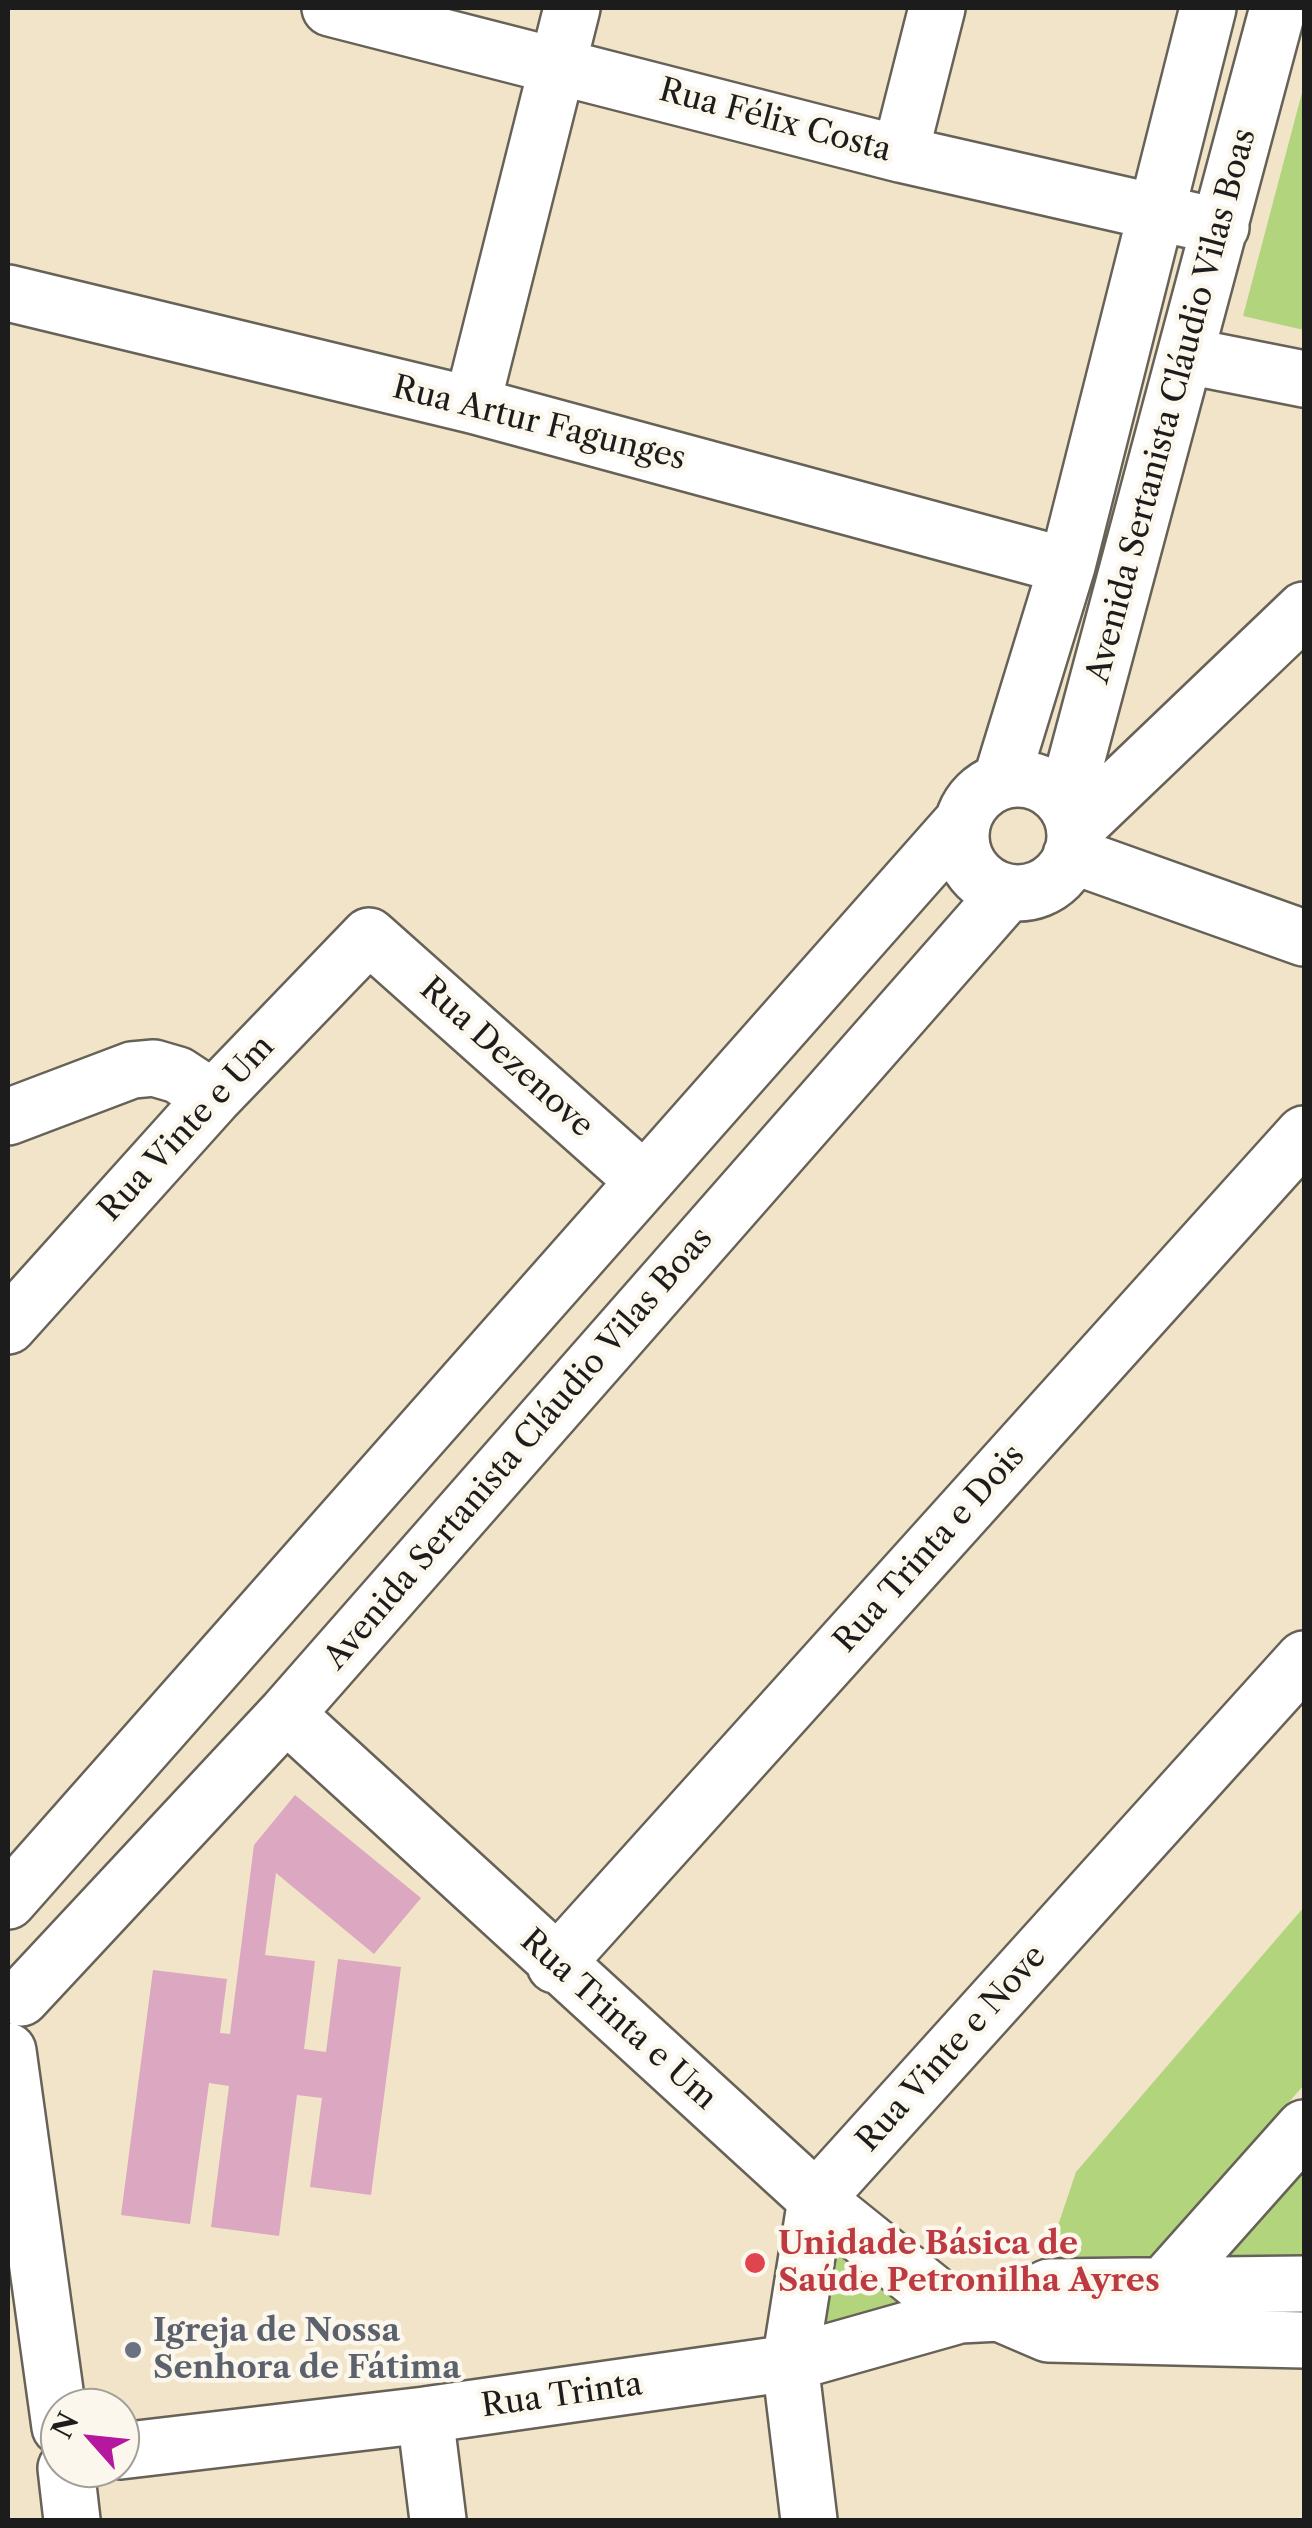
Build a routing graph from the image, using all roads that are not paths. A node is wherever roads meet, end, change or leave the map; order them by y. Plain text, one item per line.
1 (330, 8) edge
2 (572, 8) edge
3 (937, 8) edge
4 (1208, 8) edge
5 (1278, 8) edge
6 (558, 63) junction
7 (900, 154) junction
8 (1156, 211) junction
9 (1222, 227) junction
10 (8, 293) edge
11 (1188, 356) junction
12 (1304, 379) edge
13 (472, 405) junction
14 (1067, 566) junction
15 (1304, 610) edge
16 (1001, 782) junction
17 (963, 820) junction
18 (1070, 829) junction
19 (1008, 892) junction
20 (369, 936) joint
21 (1304, 938) edge
22 (213, 1098) junction
23 (8, 1117) edge
24 (1304, 1134) edge
25 (644, 1180) junction
26 (8, 1326) edge
27 (1304, 1659) edge
28 (286, 1714) junction
29 (8, 1902) edge
30 (555, 1964) junction
31 (12, 2002) edge
32 (8, 2051) edge
33 (1304, 2128) edge
34 (816, 2199) junction
35 (1166, 2283) junction
36 (1304, 2284) edge
37 (979, 2314) junction
38 (1304, 2340) edge
39 (790, 2363) junction
40 (55, 2388) edge
41 (425, 2416) junction
42 (140, 2448) edge
43 (68, 2488) edge
44 (72, 2520) edge
45 (438, 2520) edge
46 (809, 2520) edge

1 - 6 street, Rua Félix Costa
2 - 6 street
3 - 7 street
4 - 8 street, Avenida Sertanista Cláudio Vilas Boas
5 - 9 street, Avenida Sertanista Cláudio Vilas Boas
6 - 7 street, Rua Félix Costa
6 - 13 street
7 - 8 street, Rua Félix Costa
8 - 9 street, Rua Félix Costa
8 - 14 street, Avenida Sertanista Cláudio Vilas Boas
9 - 11 street, Avenida Sertanista Cláudio Vilas Boas
10 - 13 street, Rua Artur Fagunges
11 - 12 street
11 - 18 street, Avenida Sertanista Cláudio Vilas Boas
13 - 14 street, Rua Artur Fagunges
14 - 16 street, Avenida Sertanista Cláudio Vilas Boas
15 - 18 street
16 - 17 street
16 - 18 street
17 - 19 street
17 - 25 street
18 - 19 street
18 - 21 street
19 - 28 street, Avenida Sertanista Cláudio Vilas Boas
20 - 22 street, Rua Vinte e Um
20 - 25 street, Rua Dezenove
22 - 23 street
22 - 26 street, Rua Vinte e Um
24 - 30 street, Rua Trinta e Dois
25 - 29 street
27 - 34 street, Rua Vinte e Nove
28 - 30 street, Rua Trinta e Um
28 - 31 street, Avenida Sertanista Cláudio Vilas Boas
30 - 34 street, Rua Trinta e Um
32 - 40 street
33 - 35 street
34 - 37 street, Rua Trinta e Um
34 - 39 street
35 - 36 street, Rua Trinta
35 - 37 street, Rua Trinta
37 - 38 street, Rua Trinta e Um
37 - 39 street, Rua Trinta
39 - 41 street, Rua Trinta
39 - 46 street
41 - 42 street, Rua Trinta
41 - 45 street
43 - 44 street

